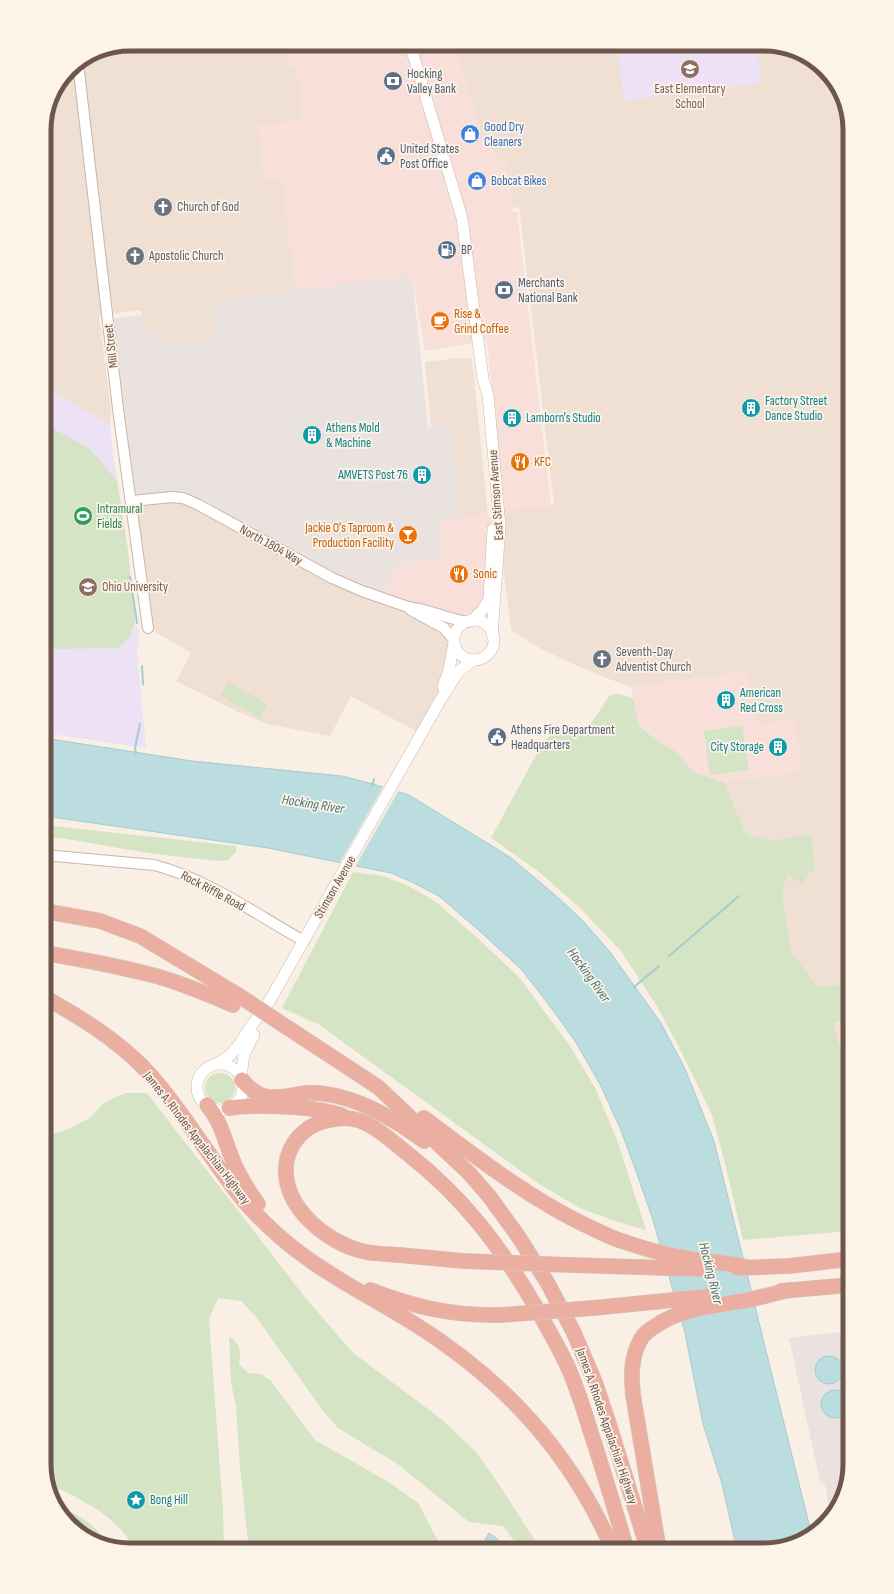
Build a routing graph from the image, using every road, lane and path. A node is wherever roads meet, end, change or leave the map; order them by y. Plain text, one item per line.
1 (412, 51) edge
2 (79, 70) edge
3 (483, 379) junction
4 (132, 501) junction
5 (408, 608) junction
6 (469, 621) junction
7 (148, 628) dead end
8 (492, 635) junction
9 (454, 642) junction
10 (474, 660) junction
11 (441, 699) junction
12 (51, 856) edge
13 (51, 911) edge
14 (304, 941) junction
15 (51, 954) edge
16 (236, 1000) junction
17 (51, 1001) edge
18 (266, 1007) junction
19 (216, 1064) junction
20 (242, 1079) junction
21 (378, 1087) junction
22 (207, 1105) junction
23 (229, 1108) junction
24 (347, 1118) junction
25 (469, 1173) junction
26 (296, 1249) junction
27 (843, 1260) edge
28 (746, 1268) junction
29 (334, 1275) junction
30 (843, 1286) edge
31 (790, 1290) junction
32 (610, 1543) edge
33 (625, 1543) edge
34 (646, 1543) edge
35 (658, 1543) edge

1 - 3 main road, East Stimson Avenue
2 - 4 street, Mill Street
3 - 6 main road, East Stimson Avenue
3 - 8 main road, East Stimson Avenue
4 - 5 street, North 1804 Way
4 - 7 street, Mill Street
5 - 6 street, North 1804 Way
5 - 9 street, North 1804 Way
6 - 8 main road
6 - 9 main road
8 - 10 main road
9 - 10 main road
9 - 11 main road, Stimson Avenue
10 - 11 main road, Stimson Avenue
11 - 14 main road, Stimson Avenue
12 - 14 street, Rock Riffle Road
13 - 16 highway
14 - 18 main road, Stimson Avenue
15 - 16 highway, James A. Rhodes Appalachian Highway
16 - 21 highway, James A. Rhodes Appalachian Highway, bridge
17 - 26 highway, James A. Rhodes Appalachian Highway
18 - 19 main road, Stimson Avenue
18 - 20 main road
19 - 20 main road
19 - 22 main road
20 - 23 main road
20 - 25 highway
21 - 25 highway, James A. Rhodes Appalachian Highway
21 - 28 highway
22 - 23 main road
22 - 26 highway
23 - 24 highway
24 - 28 highway, bridge
24 - 33 highway
25 - 34 highway, James A. Rhodes Appalachian Highway
26 - 29 highway, James A. Rhodes Appalachian Highway
27 - 28 highway
29 - 31 highway, bridge
29 - 32 highway, James A. Rhodes Appalachian Highway
30 - 31 highway
31 - 35 highway

